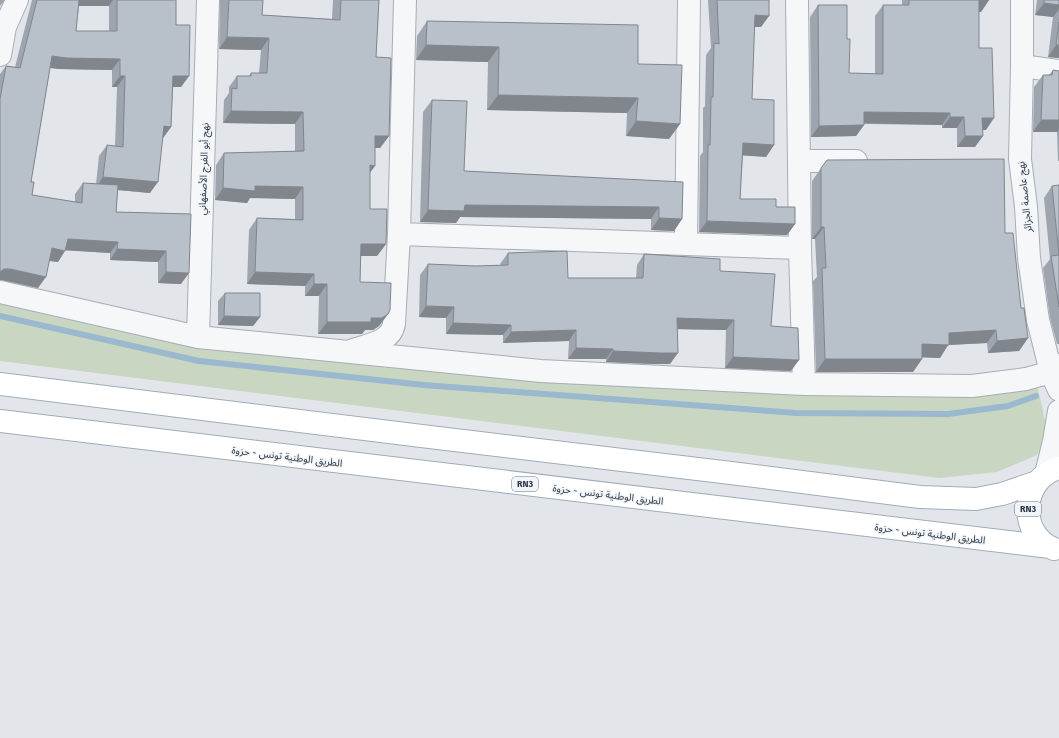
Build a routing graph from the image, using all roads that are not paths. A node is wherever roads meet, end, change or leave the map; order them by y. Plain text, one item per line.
1 (17, 0) edge
2 (208, 0) edge
3 (405, 0) edge
4 (689, 0) edge
5 (798, 0) edge
6 (1022, 0) edge
7 (2, 27) edge
8 (0, 55) edge
9 (1022, 66) junction
10 (1059, 71) edge
11 (878, 160) edge
12 (800, 161) junction
13 (399, 234) junction
14 (686, 243) junction
15 (800, 248) junction
16 (0, 292) edge
17 (198, 337) junction
18 (346, 352) junction
19 (1056, 376) edge
20 (0, 384) edge
21 (804, 384) junction
22 (1059, 411) edge
23 (0, 421) edge
24 (683, 468) junction
25 (1047, 474) edge
26 (681, 502) junction
27 (1055, 549) edge

1 - 7 street
2 - 17 street, نهج أبو الفرج الأصفهاني
3 - 13 street
4 - 14 street
5 - 12 street
6 - 9 street, نهج عاصمة الجزائر
7 - 8 street
9 - 10 street
9 - 19 street, نهج عاصمة الجزائر
11 - 12 street
12 - 15 street
13 - 14 street
13 - 18 street
14 - 15 street
15 - 21 street
16 - 17 street
17 - 18 street
18 - 21 street
19 - 21 street
20 - 24 main road, RN3
22 - 25 street
23 - 26 main road, الطريق الوطنية تونس - حزوة / RN3
24 - 25 main road, RN3
24 - 26 main road
25 - 27 main road, RN3
26 - 27 main road, الطريق الوطنية تونس - حزوة / RN3

